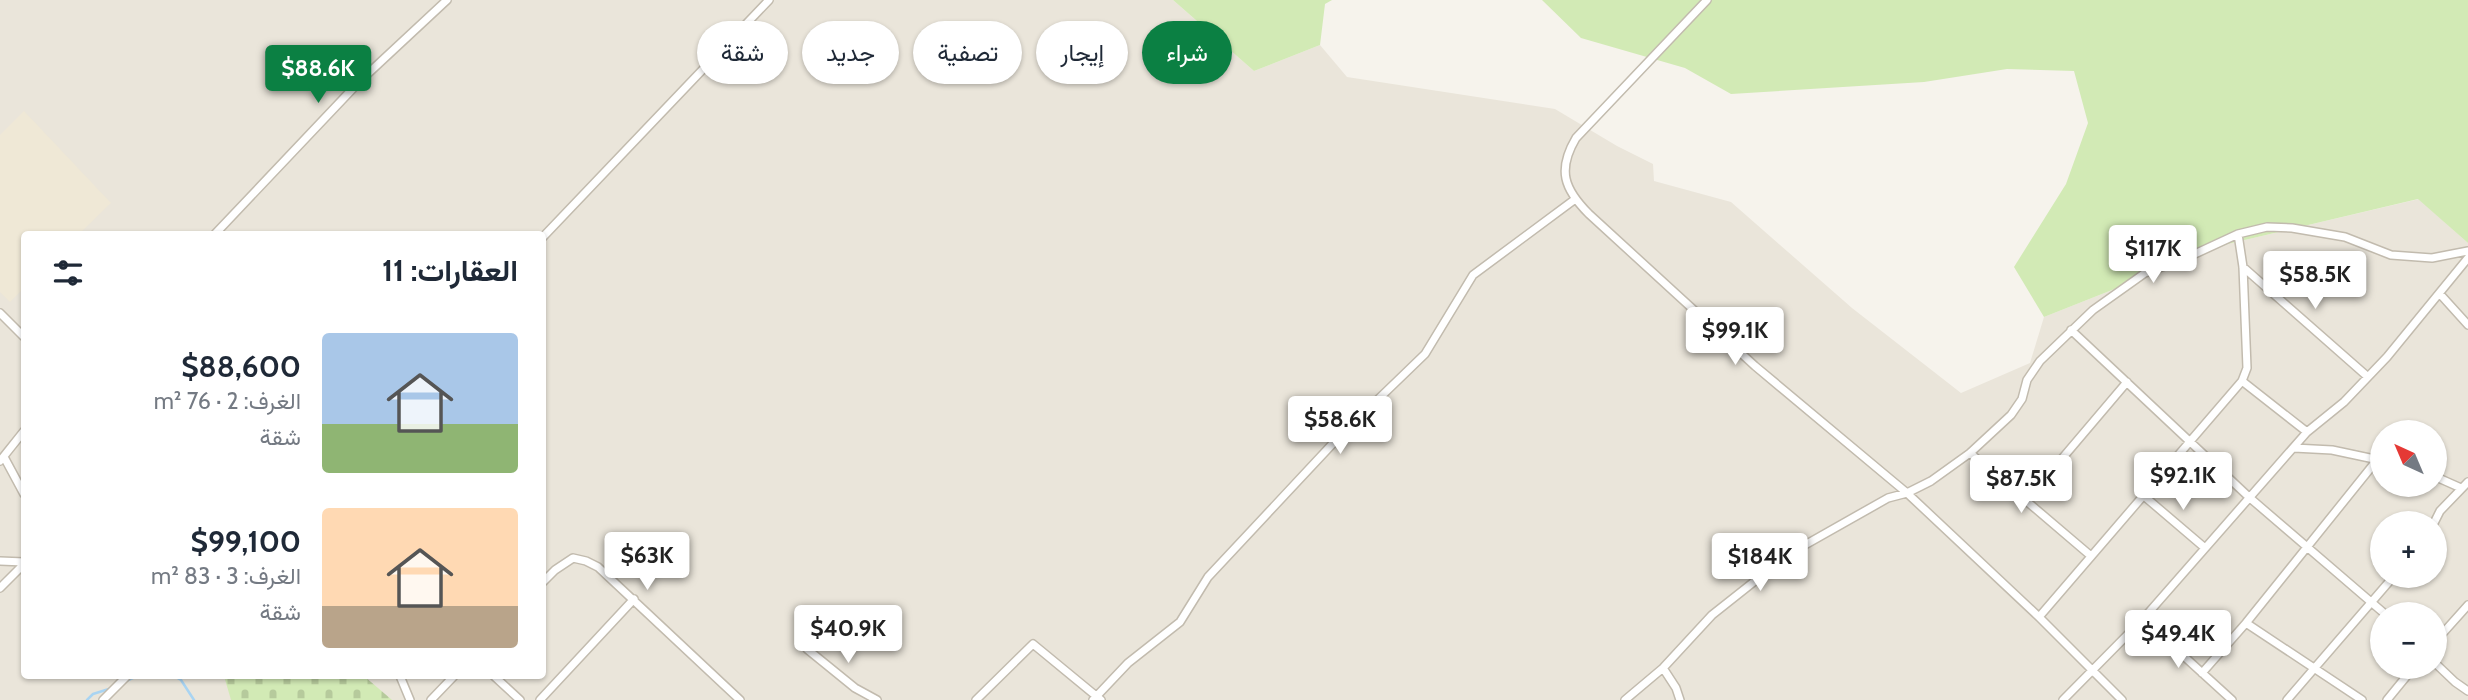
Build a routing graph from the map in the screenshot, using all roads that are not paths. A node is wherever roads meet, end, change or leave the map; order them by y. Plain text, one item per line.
1 (447, 0) edge
2 (769, 0) edge
3 (1707, 0) edge
4 (1574, 200) junction
5 (218, 231) edge
6 (546, 234) edge
7 (2238, 234) junction
8 (2468, 251) edge
9 (2468, 258) edge
10 (2243, 267) junction
11 (2440, 294) junction
12 (0, 313) edge
13 (2468, 325) edge
14 (2071, 330) junction
15 (21, 334) edge
16 (2368, 377) junction
17 (2242, 381) junction
18 (2127, 382) junction
19 (2307, 432) junction
20 (21, 435) edge
21 (2192, 442) junction
22 (2294, 448) junction
23 (1970, 453) junction
24 (2370, 458) edge
25 (2, 459) edge
26 (2370, 472) edge
27 (2447, 482) edge
28 (2468, 482) edge
29 (2461, 488) junction
30 (21, 489) edge
31 (1907, 493) junction
32 (2144, 496) junction
33 (2250, 498) junction
34 (2026, 501) junction
35 (2440, 511) edge
36 (2205, 548) junction
37 (2306, 548) junction
38 (2091, 556) junction
39 (0, 561) edge
40 (21, 563) edge
41 (21, 566) edge
42 (546, 579) edge
43 (0, 588) edge
44 (2384, 588) edge
45 (634, 599) junction
46 (2373, 602) joint
47 (2370, 605) edge
48 (2468, 605) edge
49 (2039, 617) junction
50 (2143, 619) junction
51 (2246, 623) junction
52 (2447, 628) edge
53 (807, 649) dead end
54 (2315, 667) junction
55 (1663, 668) junction
56 (2092, 671) junction
57 (2202, 673) junction
58 (2447, 673) edge
59 (124, 679) edge
60 (401, 679) edge
61 (451, 679) edge
62 (497, 679) edge
63 (2404, 679) edge
64 (2468, 691) edge
65 (866, 698) edge
66 (1097, 699) edge
67 (103, 700) edge
68 (410, 700) edge
69 (431, 700) edge
70 (520, 700) edge
71 (540, 700) edge
72 (740, 700) edge
73 (877, 700) edge
74 (976, 700) edge
75 (1625, 700) edge
76 (1680, 700) edge
77 (2063, 700) edge
78 (2122, 700) edge
79 (2232, 700) edge
80 (2287, 700) edge
81 (2362, 700) edge
82 (2387, 700) edge

1 - 5 street
2 - 6 street
3 - 4 street
4 - 31 street
4 - 66 street
7 - 8 street
7 - 10 street
7 - 14 street
9 - 11 street
10 - 16 street
10 - 17 street
11 - 13 street
11 - 16 street
12 - 15 street
14 - 18 street
14 - 23 street
16 - 19 street
17 - 19 street
17 - 21 street
18 - 21 street
18 - 34 street
19 - 22 street
20 - 25 street
21 - 32 street
21 - 33 street
22 - 24 street
22 - 33 street
23 - 31 street
23 - 34 street
25 - 30 street
26 - 37 street
27 - 29 street
28 - 29 street
29 - 35 street
31 - 49 street
31 - 55 street
32 - 36 street
32 - 38 street
33 - 36 street
33 - 37 street
34 - 38 street
36 - 50 street
37 - 46 street
37 - 51 street
38 - 49 street
39 - 40 street
41 - 43 street
42 - 45 street
44 - 46 street
45 - 71 street
45 - 72 street
47 - 54 street
48 - 52 street
49 - 56 street
50 - 56 street
50 - 57 street
51 - 54 street
51 - 57 street
53 - 65 street
54 - 80 street
54 - 81 street
55 - 75 street
55 - 76 street
56 - 77 street
56 - 78 street
57 - 79 street
58 - 64 street
59 - 67 street
60 - 68 street
61 - 69 street
62 - 70 street
63 - 82 street
65 - 73 street
66 - 74 street

